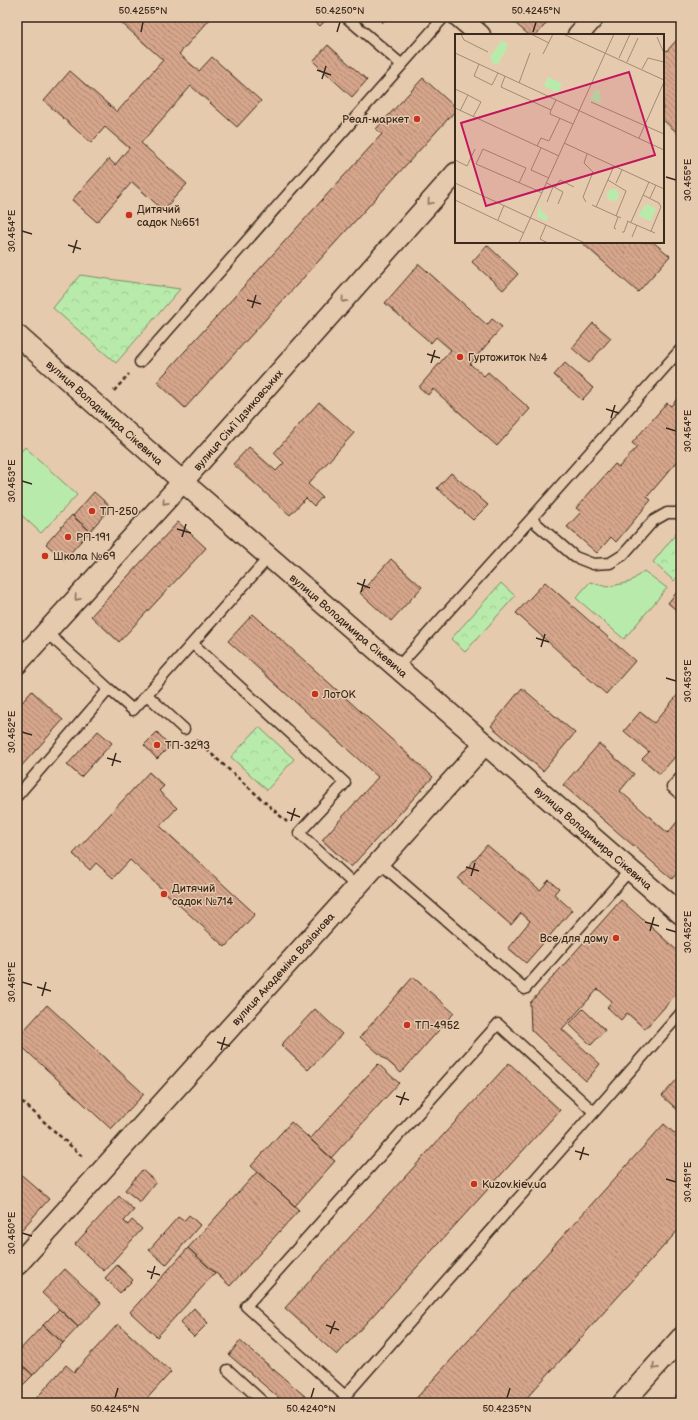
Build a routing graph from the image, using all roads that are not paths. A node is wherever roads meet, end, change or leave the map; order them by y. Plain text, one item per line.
1 (346, 17) edge
2 (444, 17) edge
3 (459, 17) edge
4 (594, 17) edge
5 (479, 34) edge
6 (579, 34) edge
7 (402, 65) junction
8 (455, 174) edge
9 (17, 335) edge
10 (681, 349) edge
11 (140, 362) road end
12 (183, 482) junction
13 (681, 513) edge
14 (531, 519) junction
15 (269, 557) junction
16 (46, 632) junction
17 (193, 644) junction
18 (17, 664) edge
19 (397, 668) junction
20 (109, 689) junction
21 (147, 695) junction
22 (184, 729) road end
23 (485, 744) junction
24 (681, 777) edge
25 (681, 795) edge
26 (17, 796) edge
27 (379, 862) junction
28 (630, 870) junction
29 (356, 887) junction
30 (672, 895) edge
31 (681, 914) edge
32 (681, 1013) edge
33 (594, 1112) junction
34 (17, 1265) edge
35 (681, 1338) edge
36 (228, 1370) dead end
37 (264, 1403) edge
38 (623, 1403) edge

1 - 7 lane
2 - 7 lane
3 - 5 street
4 - 6 street
7 - 11 lane
8 -> 12 street, вулиця Сімʼї Ідзиковських
9 - 12 street, вулиця Володимира Сікевича
10 - 14 lane
12 - 15 street, вулиця Володимира Сікевича
12 -> 16 street, вулиця Сімʼї Ідзиковських
13 - 14 lane
14 - 19 lane
15 - 17 lane
15 - 19 street, вулиця Володимира Сікевича
16 - 18 street, вулиця Сімʼї Ідзиковських
16 - 20 lane
17 - 21 lane
17 - 29 lane
19 - 23 street, вулиця Володимира Сікевича
20 - 21 lane
20 - 26 lane
21 - 22 lane
23 - 27 street, вулиця Академіка Возіанова
23 - 28 street, вулиця Володимира Сікевича
24 - 25 lane
27 - 28 lane
27 - 29 street, вулиця Академіка Возіанова
28 - 30 street, вулиця Володимира Сікевича
29 - 34 street, вулиця Академіка Возіанова
30 - 31 street, вулиця Володимира Сікевича
32 - 33 lane
33 - 33 lane
35 -> 38 street
36 - 37 lane

